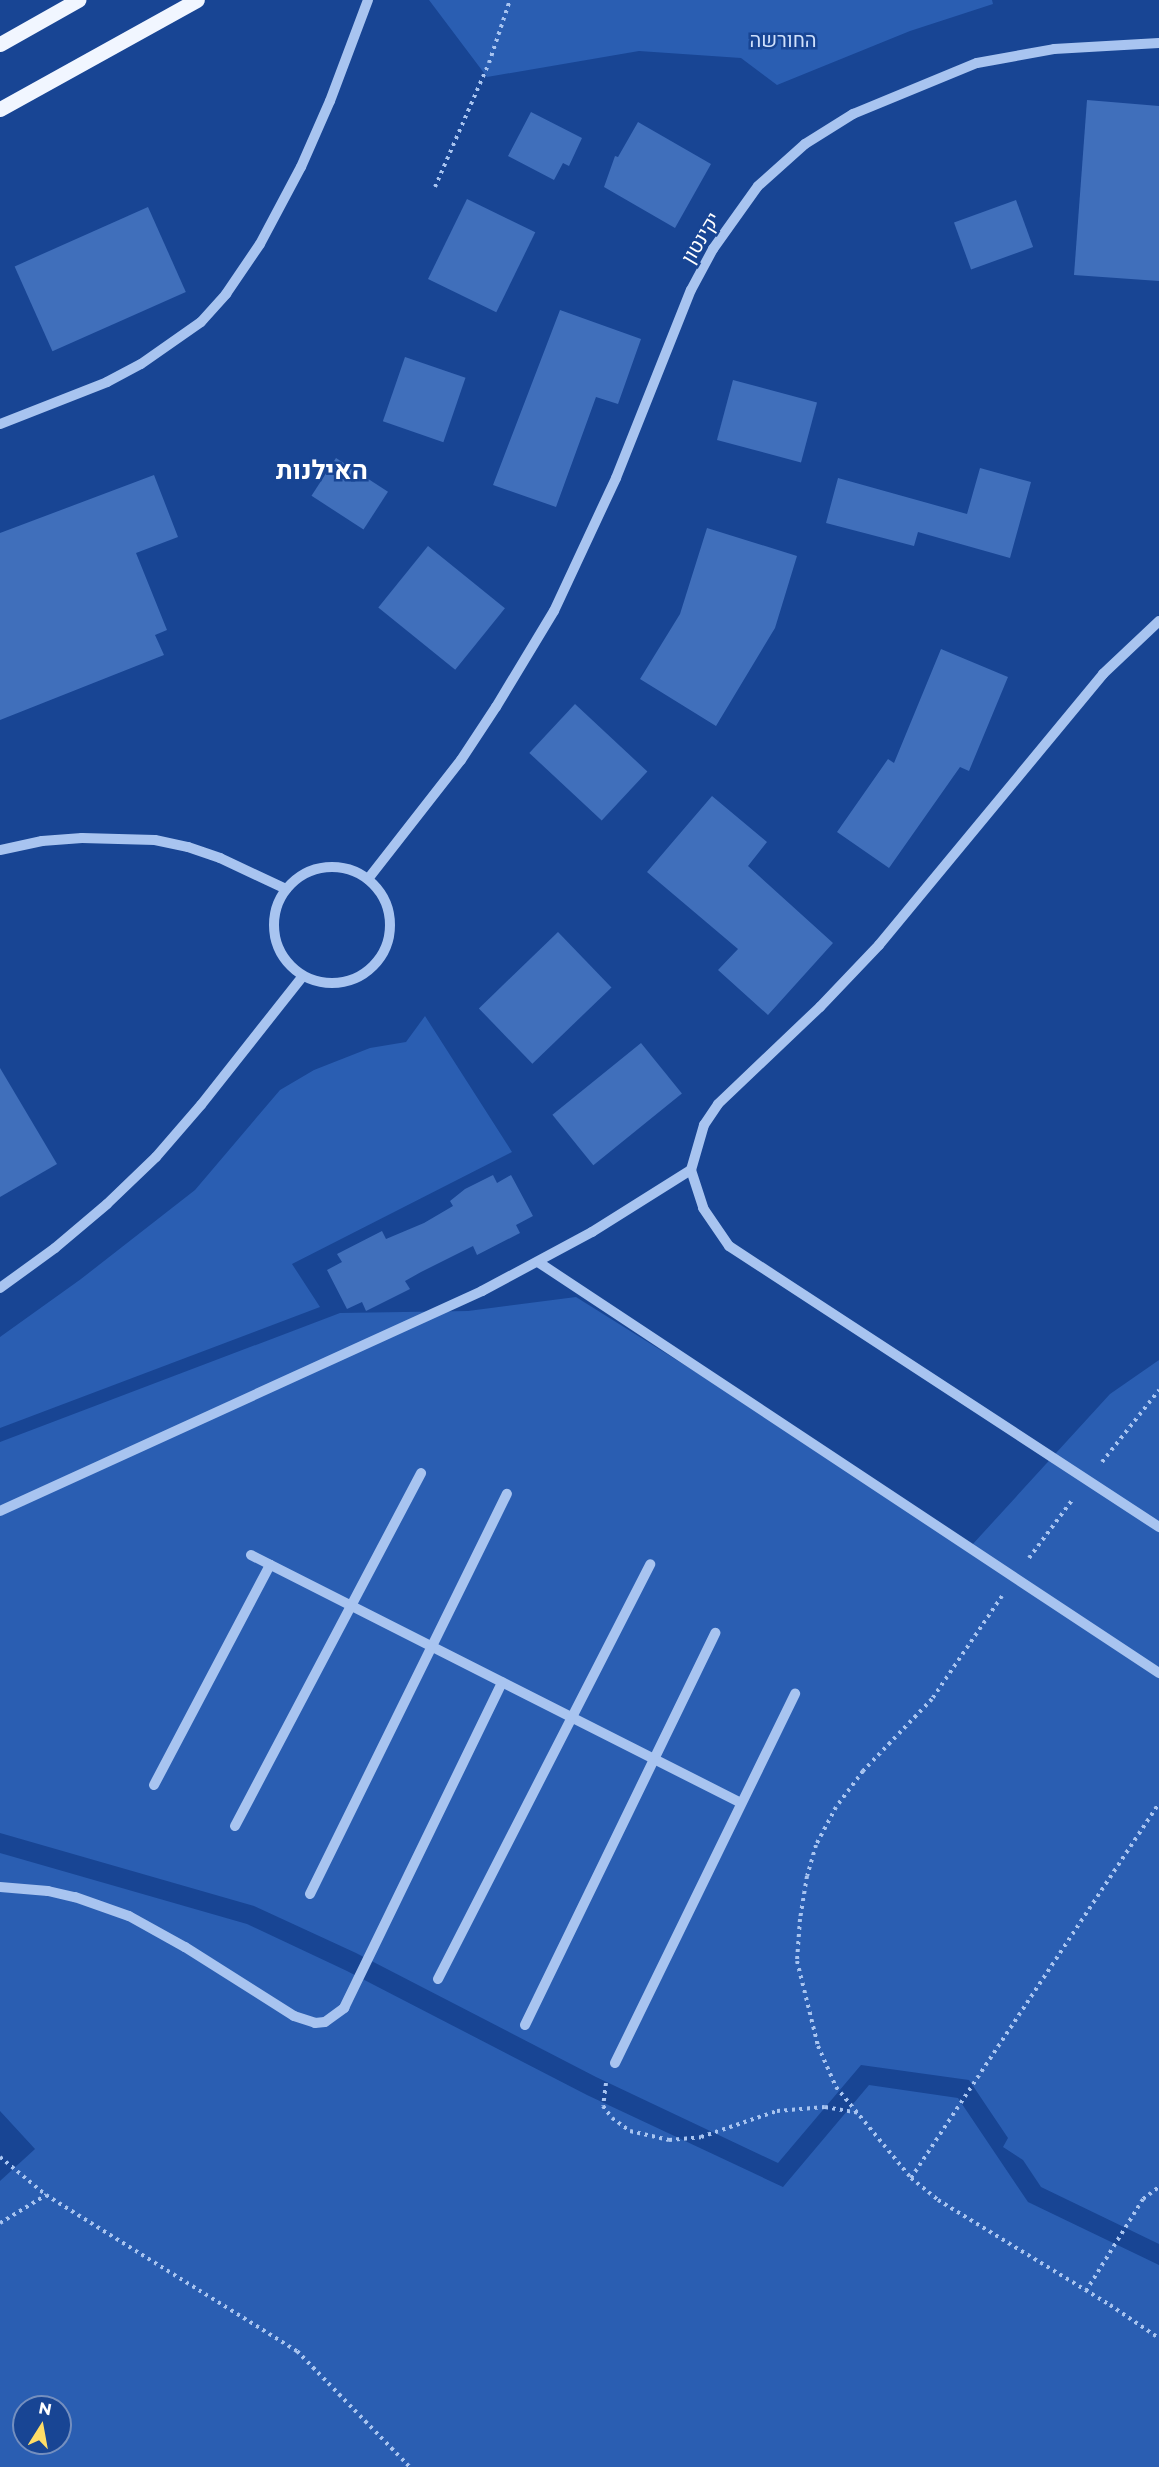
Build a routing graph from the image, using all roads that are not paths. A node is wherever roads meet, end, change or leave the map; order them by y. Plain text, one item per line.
1 (78, 0) edge
2 (197, 0) edge
3 (368, 0) edge
4 (1159, 43) edge
5 (0, 44) edge
6 (0, 109) edge
7 (0, 424) edge
8 (1159, 621) edge
9 (0, 850) edge
10 (368, 879) junction
11 (286, 889) junction
12 (303, 975) junction
13 (691, 1170) junction
14 (538, 1262) junction
15 (0, 1288) edge
16 (421, 1473) dead end
17 (507, 1494) dead end
18 (0, 1511) edge
19 (1159, 1527) edge
20 (251, 1555) dead end
21 (650, 1564) dead end
22 (270, 1565) junction
23 (351, 1605) junction
24 (715, 1633) dead end
25 (432, 1647) junction
26 (1159, 1673) edge
27 (502, 1682) junction
28 (795, 1694) dead end
29 (572, 1718) junction
30 (654, 1759) junction
31 (154, 1785) dead end
32 (741, 1803) junction
33 (235, 1826) dead end
34 (0, 1887) edge
35 (310, 1894) dead end
36 (438, 1979) dead end
37 (525, 2025) dead end
38 (615, 2063) road end

1 - 5 main road
2 - 6 main road
3 - 7 street
4 - 10 street, יקינטון
8 - 13 street
9 - 11 street
10 - 11 street
10 - 12 street
11 - 12 street
12 - 15 street
13 - 14 street
13 - 19 street
14 - 18 street
14 - 26 street
16 - 23 street
17 - 25 street
20 - 22 street
21 - 29 street
22 - 23 street
22 - 31 street
23 - 25 street
23 - 33 street
24 - 30 street
25 - 27 street
25 - 35 street
27 - 29 street
27 - 34 street
28 - 32 street
29 - 30 street
29 - 36 street
30 - 32 street
30 - 37 street
32 - 38 street

